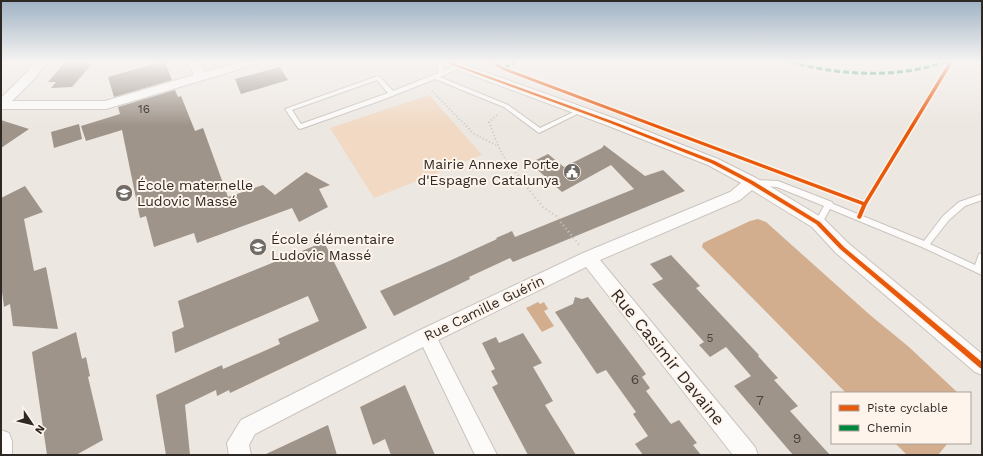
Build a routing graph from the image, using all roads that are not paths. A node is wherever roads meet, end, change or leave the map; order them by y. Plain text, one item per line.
1 (23, 83) edge
2 (180, 83) edge
3 (363, 83) edge
4 (383, 83) edge
5 (423, 83) edge
6 (455, 83) edge
7 (508, 83) edge
8 (392, 94) junction
9 (1, 105) edge
10 (582, 110) junction
11 (751, 182) junction
12 (982, 198) edge
13 (829, 204) junction
14 (818, 223) junction
15 (925, 245) junction
16 (982, 256) edge
17 (589, 258) junction
18 (980, 271) edge
19 (427, 336) junction
20 (982, 366) edge
21 (1, 441) edge
22 (1, 455) edge
23 (240, 455) edge
24 (486, 455) edge
25 (747, 455) edge

1 - 9 street
2 - 9 street
3 - 8 lane
4 - 8 lane
5 - 8 lane
6 - 10 lane
7 - 10 street
10 - 11 street
11 - 13 lane
11 - 14 street
11 - 17 street, Rue Camille Guérin
12 - 15 lane
13 - 14 lane
13 - 15 lane
14 - 20 street
15 - 18 lane
16 - 18 lane
17 - 19 street, Rue Camille Guérin
17 - 25 street, Rue Casimir Davaine
19 - 23 street, Rue Camille Guérin
19 - 24 street
21 - 22 street

